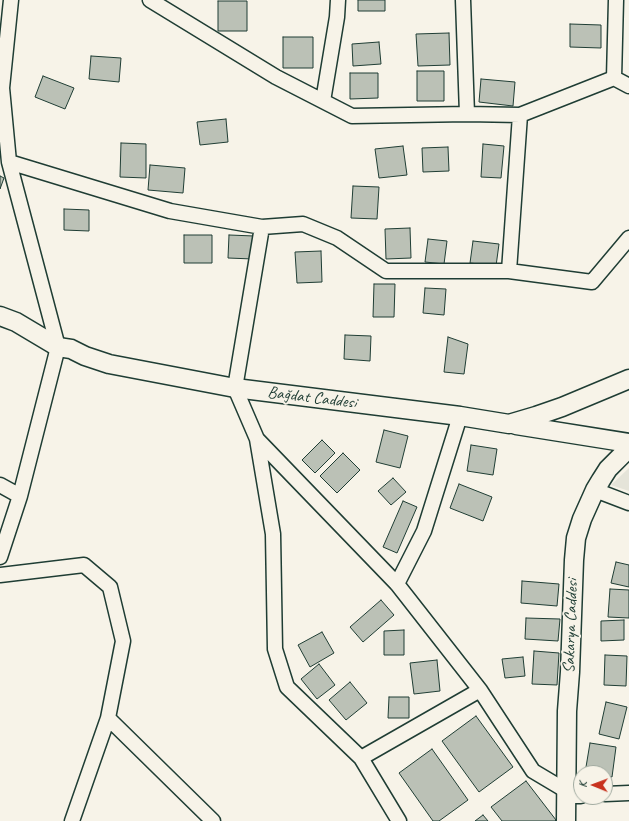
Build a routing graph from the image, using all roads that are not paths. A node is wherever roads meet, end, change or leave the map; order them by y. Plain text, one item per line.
1 (11, 0) edge
2 (150, 0) edge
3 (338, 0) edge
4 (463, 0) edge
5 (616, 0) edge
6 (614, 78) junction
7 (629, 86) edge
8 (323, 101) junction
9 (467, 114) junction
10 (520, 115) junction
11 (9, 162) junction
12 (262, 227) junction
13 (629, 238) edge
14 (509, 271) junction
15 (0, 316) edge
16 (58, 347) junction
17 (629, 380) edge
18 (234, 388) junction
19 (460, 416) junction
20 (509, 424) junction
21 (257, 439) junction
22 (629, 443) edge
23 (629, 448) edge
24 (0, 485) edge
25 (594, 490) junction
26 (20, 496) junction
27 (629, 503) edge
28 (0, 557) edge
29 (0, 575) edge
30 (397, 584) junction
31 (480, 690) junction
32 (108, 718) junction
33 (361, 758) junction
34 (573, 782) edge
35 (573, 793) edge
36 (629, 793) edge
37 (613, 794) edge
38 (573, 797) edge
39 (72, 821) edge
40 (213, 821) edge
41 (399, 821) edge
42 (566, 821) edge

1 - 11 street
2 - 8 street
3 - 8 street
4 - 9 street
5 - 6 street
6 - 7 street
6 - 10 street
8 - 9 street
9 - 10 street
10 - 14 street
11 - 12 street
11 - 16 street
12 - 14 street
12 - 18 street
13 - 14 street
15 - 16 street, Bağdat Caddesi
16 - 18 street, Bağdat Caddesi
16 - 26 street
17 - 20 street, Bağdat Caddesi
18 - 19 street, Bağdat Caddesi
18 - 21 street
19 - 20 street, Bağdat Caddesi
19 - 30 street
20 - 22 street
21 - 30 street
21 - 33 street
23 - 25 street, Sakarya Caddesi
24 - 26 street
25 - 27 street
25 - 34 street, Sakarya Caddesi
26 - 28 street
29 - 32 street
30 - 31 street
31 - 33 street
31 - 35 street
32 - 39 street
32 - 40 street
33 - 41 street
36 - 37 street
38 - 42 street, Sakarya Caddesi

